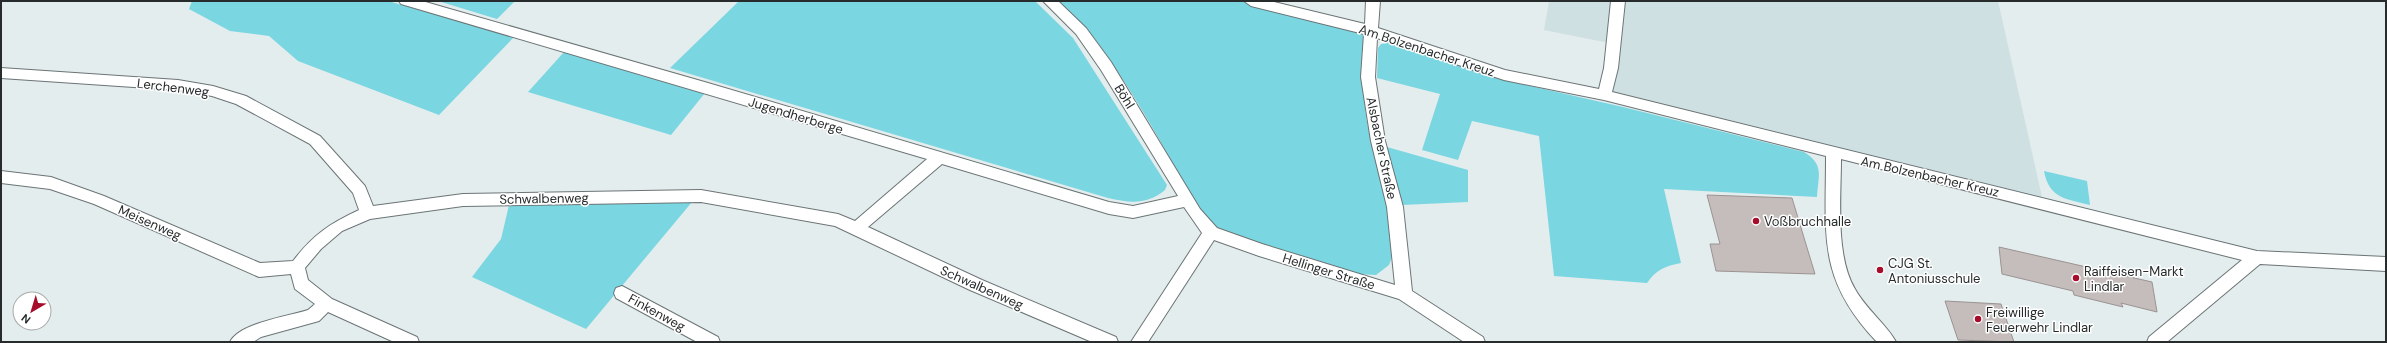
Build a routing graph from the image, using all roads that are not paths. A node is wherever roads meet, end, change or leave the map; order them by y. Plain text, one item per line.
1 (406, 1) edge
2 (1050, 1) edge
3 (1251, 1) edge
4 (1373, 1) edge
5 (1618, 1) edge
6 (1372, 31) junction
7 (1, 73) edge
8 (1604, 95) junction
9 (1833, 153) junction
10 (938, 159) junction
11 (1, 177) edge
12 (1187, 200) junction
13 (368, 213) junction
14 (856, 228) junction
15 (1211, 232) junction
16 (2257, 257) junction
17 (2386, 264) edge
18 (297, 267) junction
19 (622, 293) dead end
20 (1404, 294) junction
21 (326, 304) junction
22 (238, 342) edge
23 (411, 342) edge
24 (712, 342) edge
25 (1110, 342) edge
26 (1139, 342) edge
27 (1477, 342) edge
28 (1888, 342) edge
29 (2155, 342) edge

1 - 10 street, Jugendherberge
2 - 12 street, Böhl
3 - 6 street, Am Bolzenbacher Kreuz
4 - 6 street, Alsbacher Straße
5 - 8 street
6 - 8 street, Am Bolzenbacher Kreuz
6 - 20 street, Alsbacher Straße
7 - 13 street, Lerchenweg
8 - 9 street, Am Bolzenbacher Kreuz
9 - 16 street, Am Bolzenbacher Kreuz
9 - 28 street
10 - 12 street, Jugendherberge
10 - 14 street
11 - 18 street, Meisenweg
12 - 15 street
13 - 14 street, Schwalbenweg
13 - 18 street, Schwalbenweg
14 - 25 street, Schwalbenweg
15 - 20 street, Hellinger Straße
15 - 26 street
16 - 17 street, Am Bolzenbacher Kreuz
16 - 29 street
18 - 21 street
19 - 24 street, Finkenweg
20 - 27 street, Hellinger Straße
21 - 22 street
21 - 23 street

